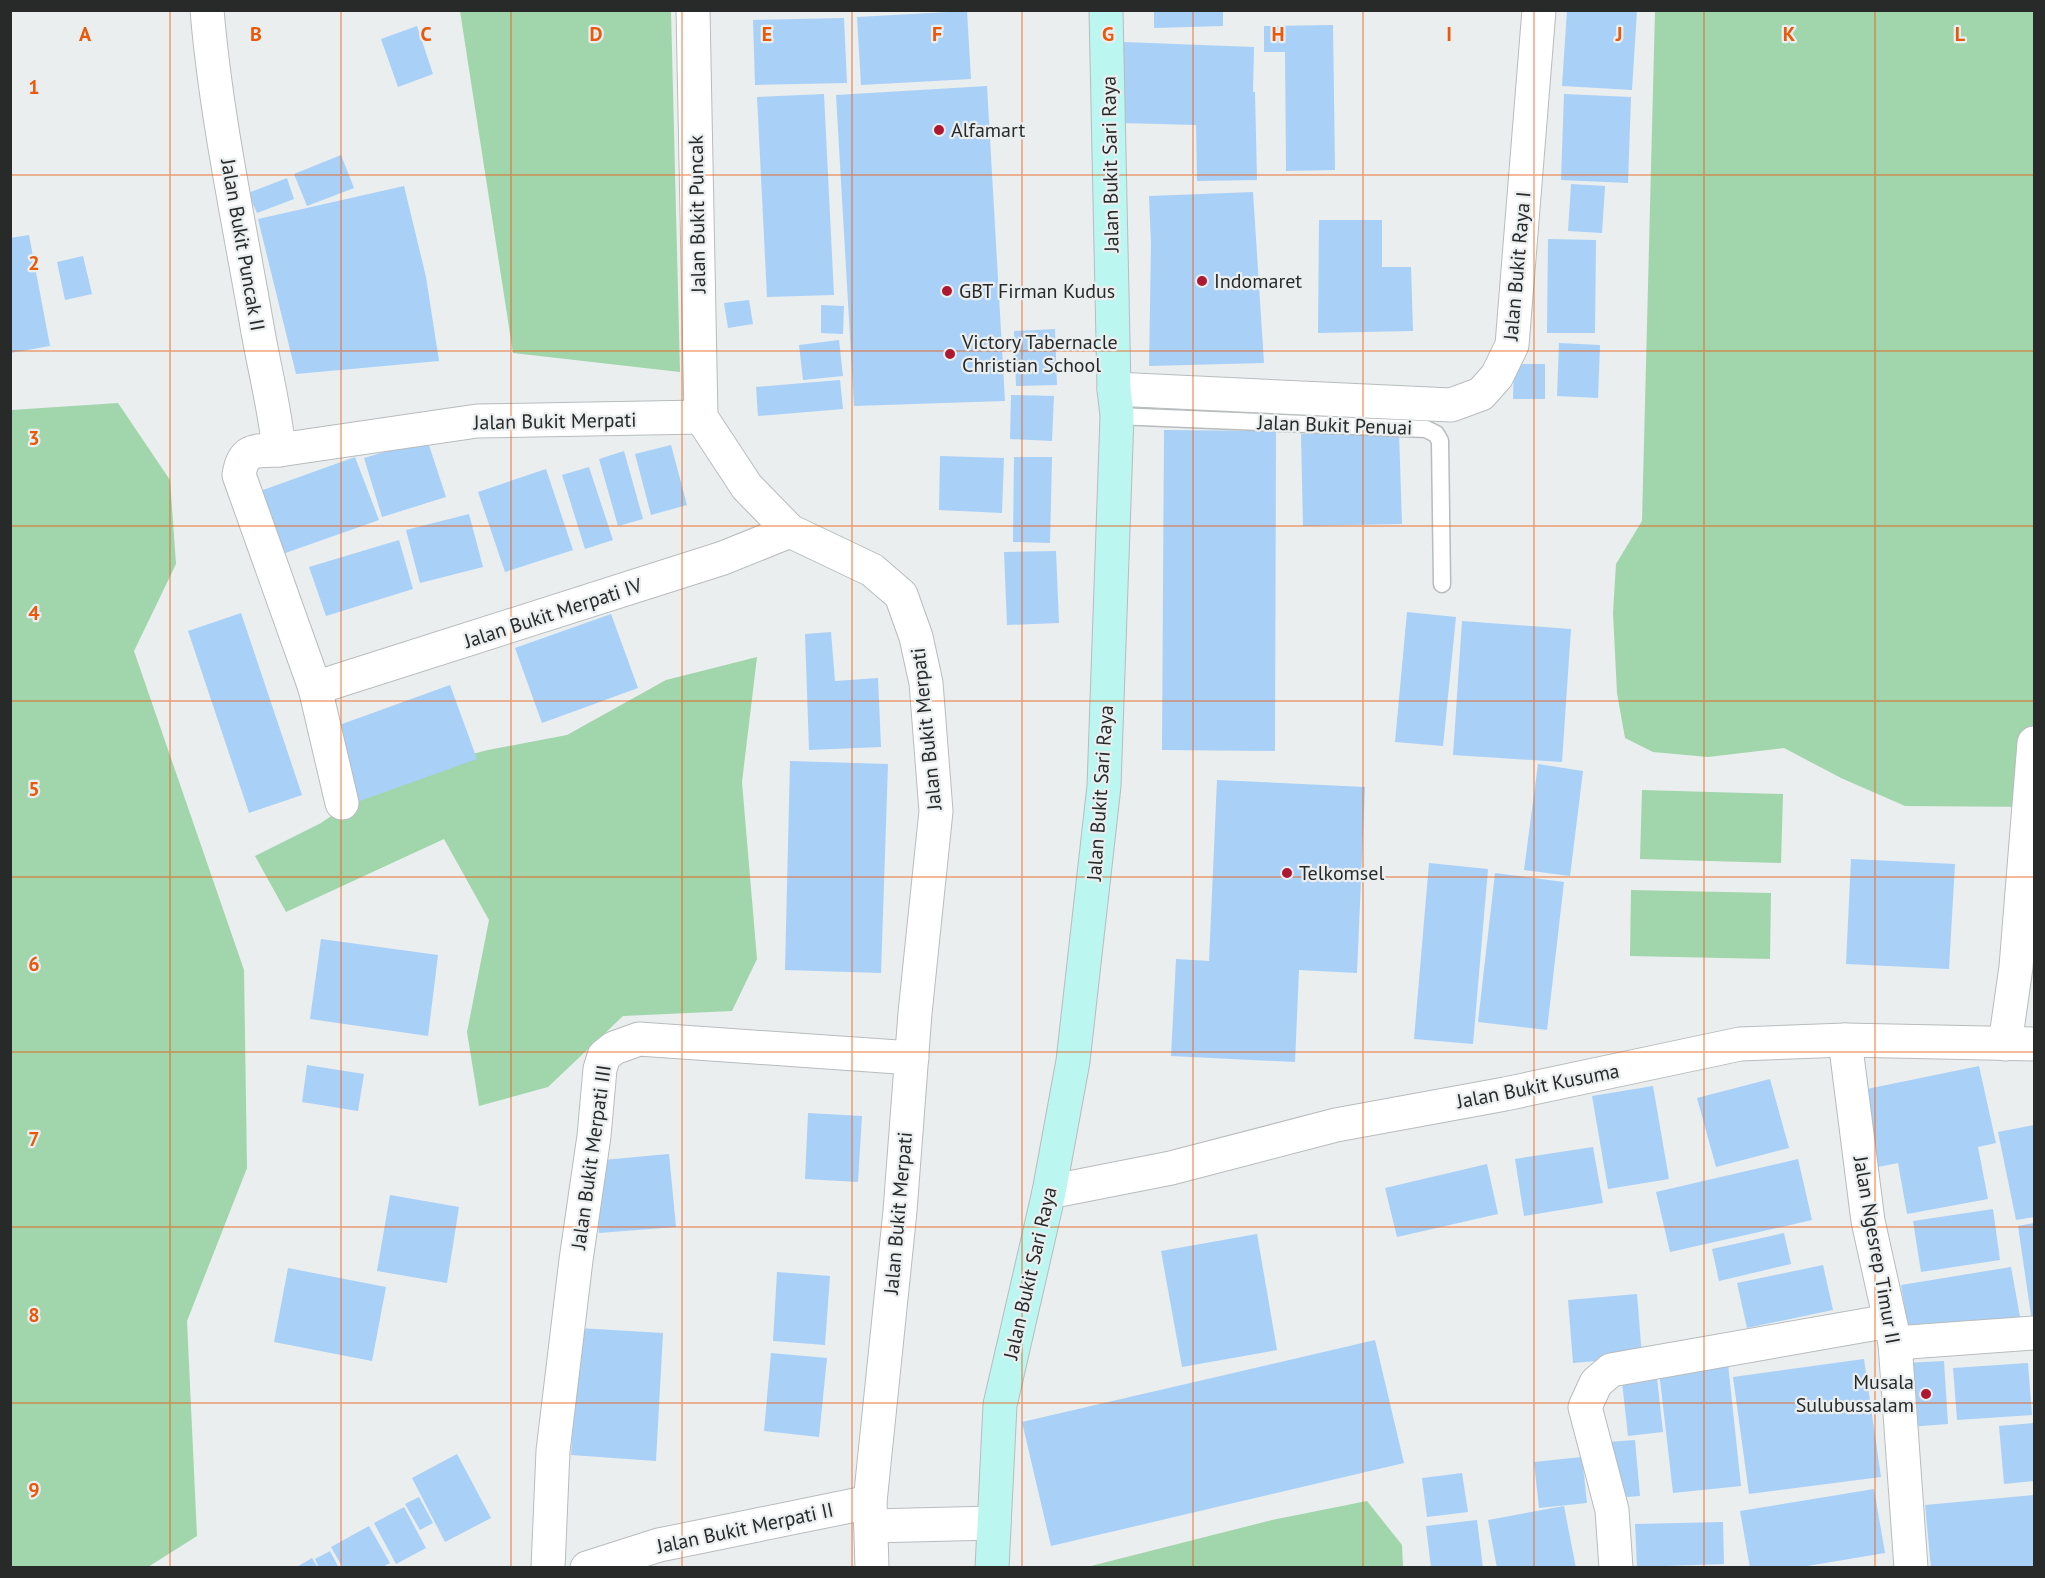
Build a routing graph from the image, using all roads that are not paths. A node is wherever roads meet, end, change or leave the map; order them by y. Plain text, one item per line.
1 (207, 10) edge
2 (693, 10) edge
3 (1106, 10) edge
4 (1532, 11) edge
5 (1115, 402) junction
6 (701, 417) junction
7 (294, 447) junction
8 (790, 531) junction
9 (1442, 584) dead end
10 (315, 688) junction
11 (2034, 743) edge
12 (342, 802) dead end
13 (1845, 1040) junction
14 (2020, 1044) edge
15 (912, 1058) junction
16 (1049, 1192) junction
17 (1892, 1332) junction
18 (2034, 1333) edge
19 (870, 1514) junction
20 (994, 1523) junction
21 (548, 1568) edge
22 (587, 1568) edge
23 (873, 1568) edge
24 (992, 1568) edge
25 (1616, 1568) edge
26 (1911, 1568) edge

1 - 7 street, Jalan Bukit Puncak II
2 - 6 street, Jalan Bukit Puncak
3 - 5 street, Jalan Bukit Sari Raya
4 - 5 street, Jalan Bukit Raya I
5 - 9 lane, Jalan Bukit Penuai
5 - 16 street, Jalan Bukit Sari Raya
6 - 7 street, Jalan Bukit Merpati
6 - 8 street, Jalan Bukit Merpati
7 - 10 street, Jalan Bukit Merpati
8 - 10 street, Jalan Bukit Merpati IV
8 - 15 street, Jalan Bukit Merpati
10 - 12 street
11 - 14 street
13 - 14 street, Jalan Bukit Kusuma
13 - 16 street, Jalan Bukit Kusuma
13 - 17 street, Jalan Ngesrep Timur II
15 - 19 street, Jalan Bukit Merpati
15 - 21 street, Jalan Bukit Merpati III
16 - 20 street, Jalan Bukit Sari Raya
17 - 18 street
17 - 25 street
17 - 26 street, Jalan Ngesrep Timur II
19 - 20 street, Jalan Bukit Merpati II
19 - 22 street, Jalan Bukit Merpati II
19 - 23 street, Jalan Bukit Merpati
20 - 24 street, Jalan Bukit Sari Raya

